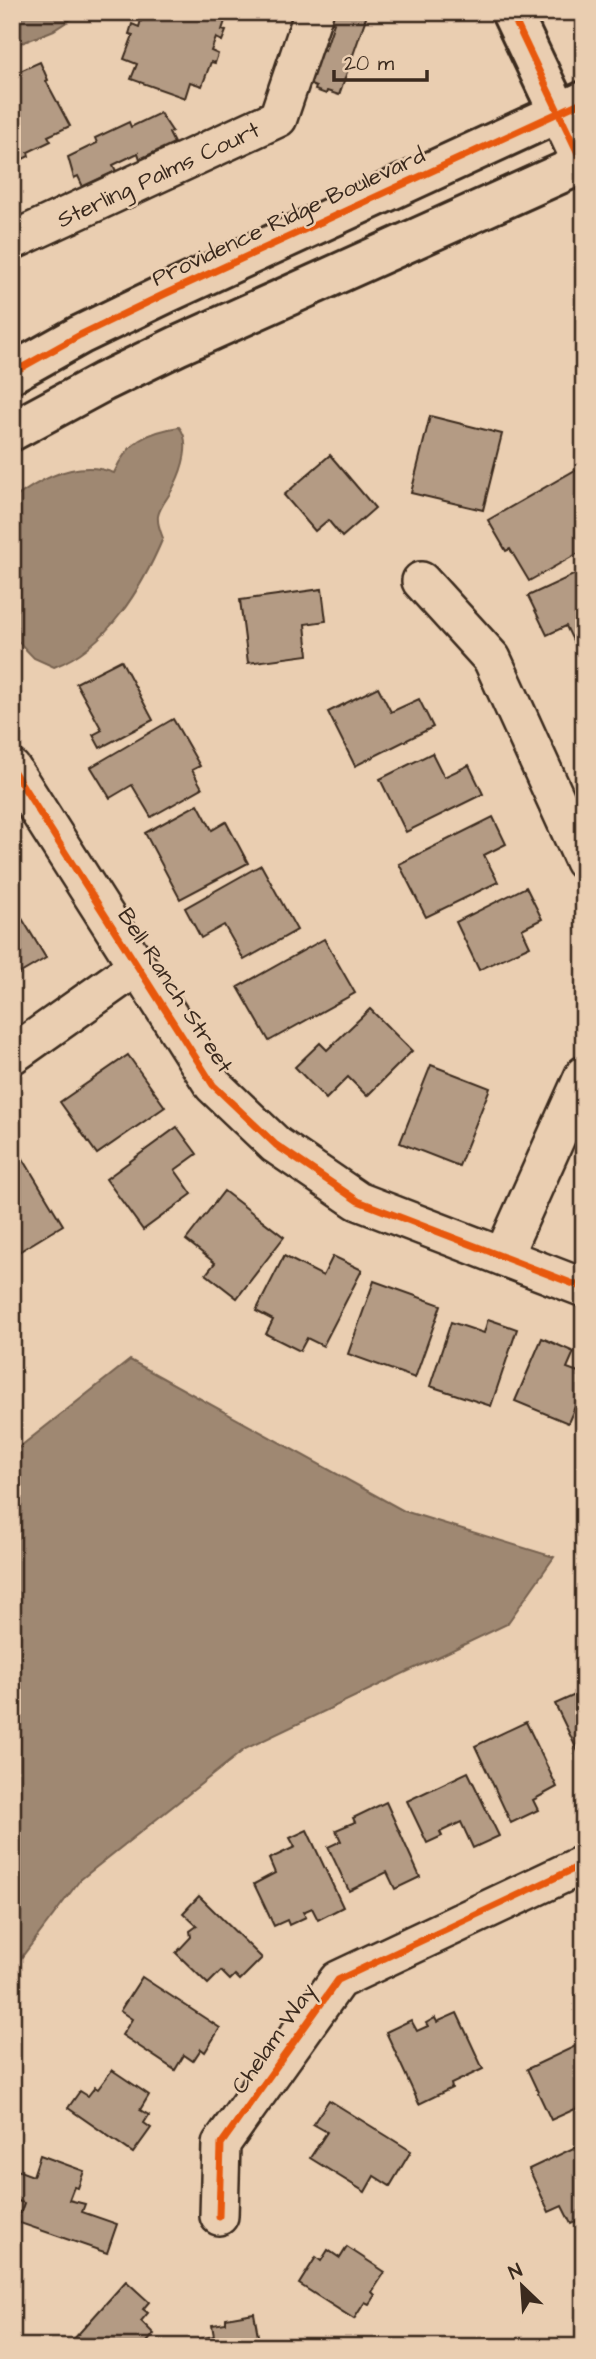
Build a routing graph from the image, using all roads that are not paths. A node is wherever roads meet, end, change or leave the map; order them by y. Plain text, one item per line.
1 (314, 12) edge
2 (511, 12) edge
3 (571, 107) edge
4 (583, 164) edge
5 (12, 241) edge
6 (12, 373) edge
7 (12, 431) edge
8 (421, 581) dead end
9 (12, 769) edge
10 (584, 860) edge
11 (136, 967) junction
12 (12, 1055) edge
13 (584, 1075) edge
14 (503, 1256) junction
15 (584, 1288) edge
16 (584, 1864) edge
17 (219, 2216) dead end

1 - 5 street, Sterling Palms Court
2 - 3 street
3 - 4 street
3 - 6 street, Providence Ridge Boulevard
4 - 7 street
8 - 10 street
9 - 11 street, Bell Ranch Street
11 - 12 street
11 - 14 street, Bell Ranch Street
13 - 14 street
14 - 15 street, Bell Ranch Street
16 - 17 street, Chelam Way

